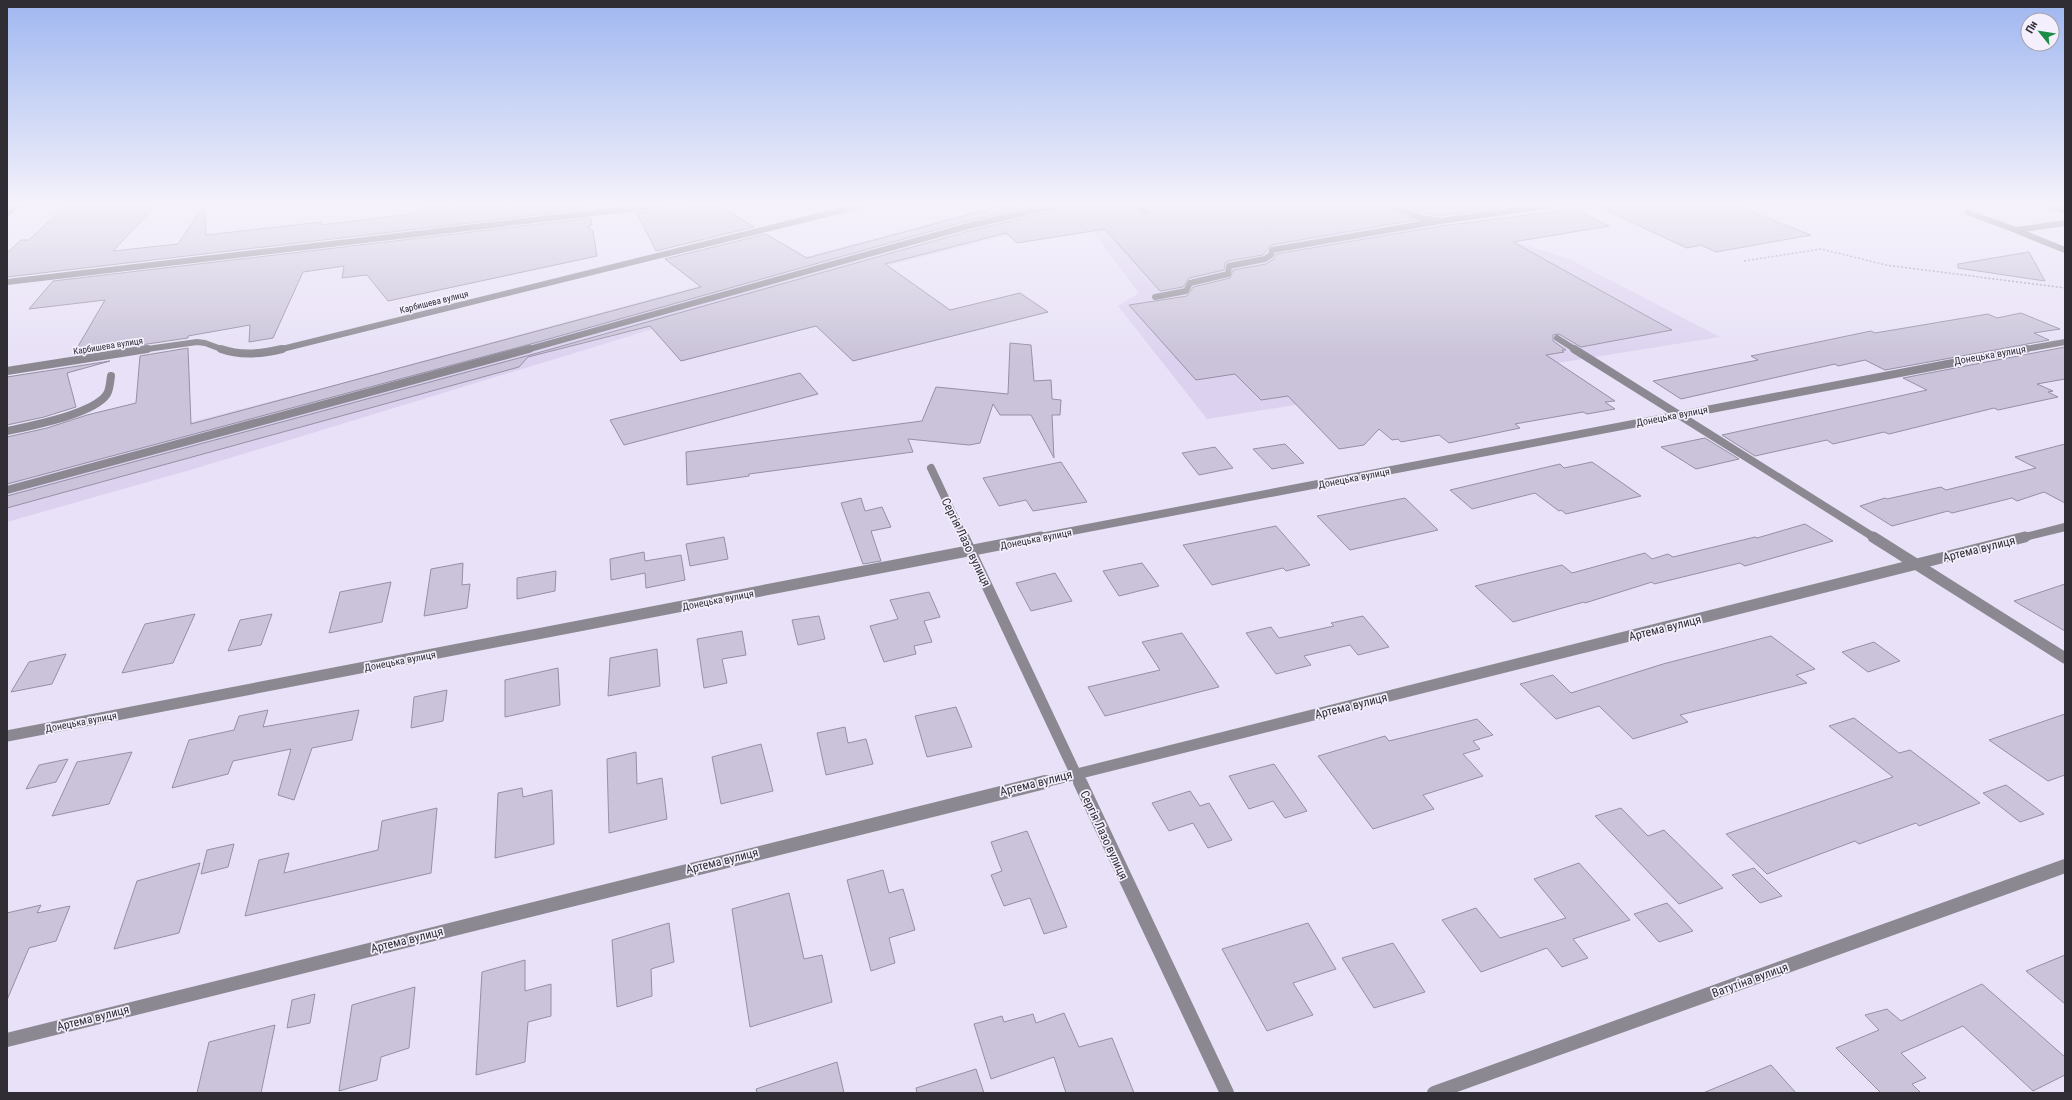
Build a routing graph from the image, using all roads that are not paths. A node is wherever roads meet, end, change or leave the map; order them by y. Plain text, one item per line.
1 (225, 256) edge
2 (656, 256) edge
3 (859, 256) edge
4 (1269, 256) edge
5 (7, 282) edge
6 (1155, 297) dead end
7 (1557, 338) dead end
8 (2065, 342) edge
9 (7, 371) edge
10 (111, 376) dead end
11 (1680, 415) junction
12 (7, 432) edge
13 (931, 468) dead end
14 (7, 490) edge
15 (2065, 527) edge
16 (972, 551) junction
17 (1917, 564) junction
18 (2065, 658) edge
19 (7, 736) edge
20 (1075, 773) junction
21 (2065, 866) edge
22 (7, 1040) edge
23 (1227, 1093) edge
24 (1434, 1093) edge

1 - 5 street
2 - 9 street, Карбишева вулиця
3 - 14 street
4 - 6 street
7 - 11 street
8 - 11 street, Донецька вулиця
10 - 12 street
11 - 16 street, Донецька вулиця
11 - 17 street
13 - 16 street, Сергія Лазо вулиця
15 - 17 street, Артема вулиця
16 - 19 street, Донецька вулиця
16 - 20 street, Сергія Лазо вулиця
17 - 18 street
17 - 20 street, Артема вулиця
20 - 22 street, Артема вулиця
20 - 23 street, Сергія Лазо вулиця
21 - 24 street, Ватутіна вулиця

